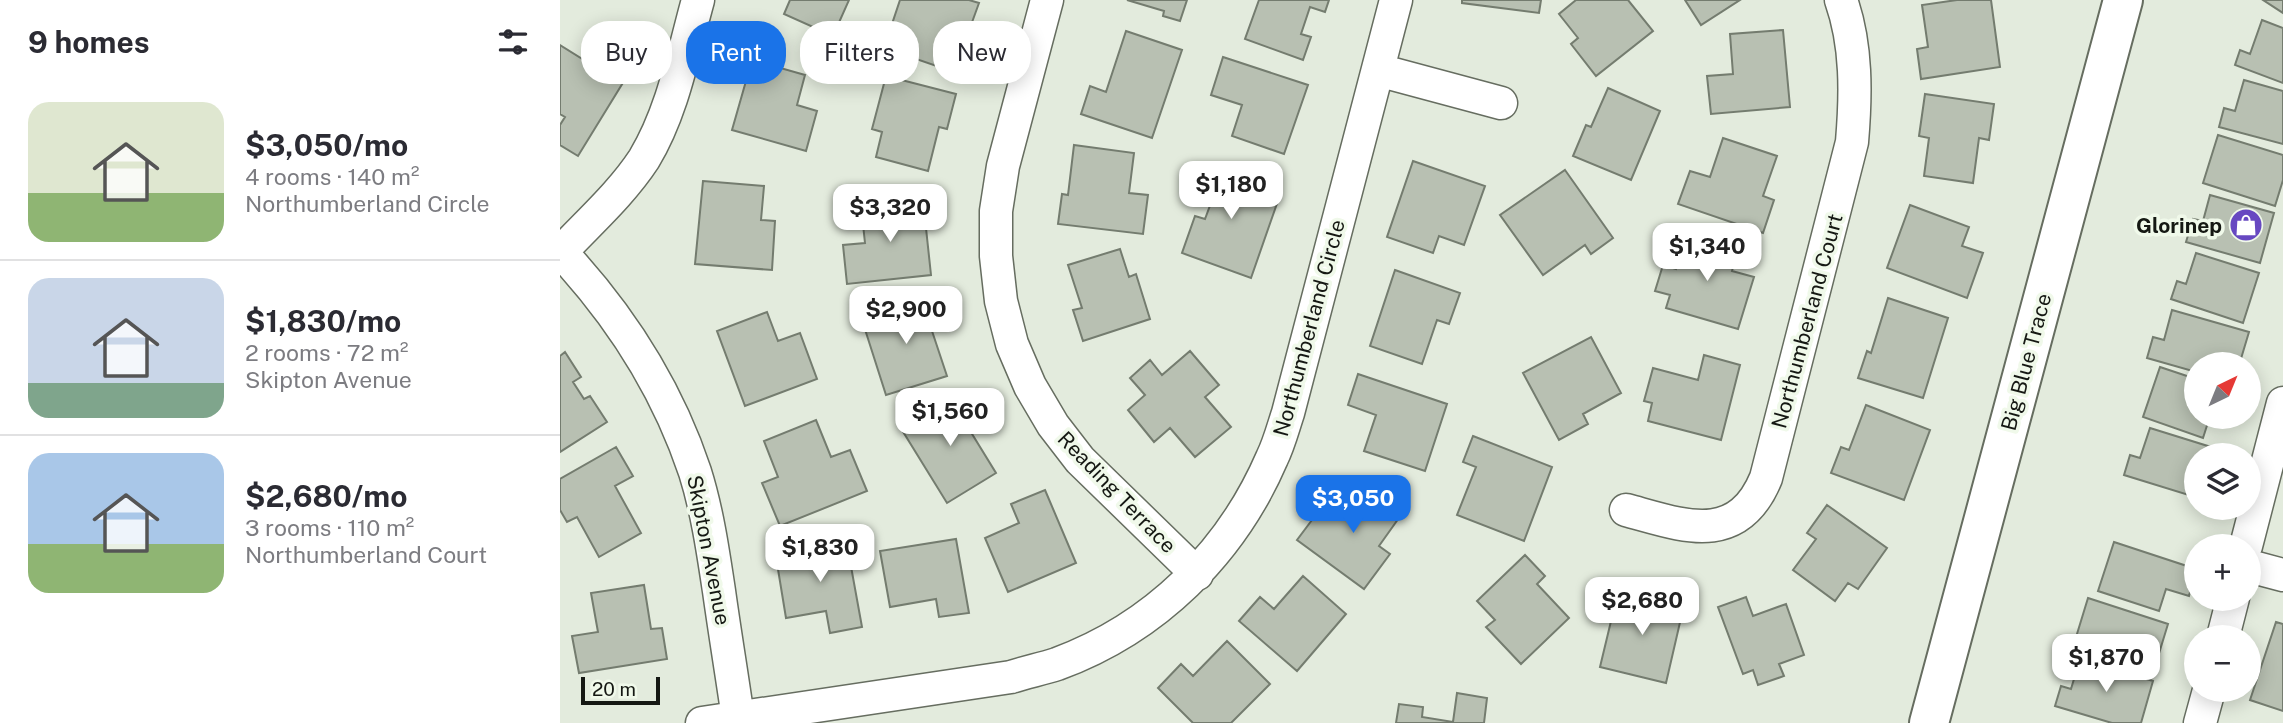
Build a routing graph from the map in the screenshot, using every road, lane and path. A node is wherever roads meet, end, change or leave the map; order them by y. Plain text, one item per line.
1 (698, 0) edge
2 (1047, 0) edge
3 (1396, 0) edge
4 (1842, 0) edge
5 (2123, 0) edge
6 (1378, 70) junction
7 (1501, 103) dead end
8 (560, 251) edge
9 (2283, 403) edge
10 (1626, 510) dead end
11 (2249, 534) edge
12 (2261, 569) edge
13 (1197, 574) junction
14 (2283, 575) edge
15 (2206, 702) edge
16 (738, 718) junction
17 (702, 723) edge
18 (1929, 723) edge
19 (2200, 723) edge

1 - 8 street, Skipton Avenue
2 - 13 street, Reading Terrace
3 - 6 street, Northumberland Circle
4 - 10 street, Northumberland Court
5 - 18 street, Big Blue Trace
6 - 7 street
6 - 13 street, Northumberland Circle
8 - 16 street, Skipton Avenue
9 - 11 street
12 - 14 street
13 - 16 street, Northumberland Circle
15 - 19 street
16 - 17 street, Northumberland Circle

